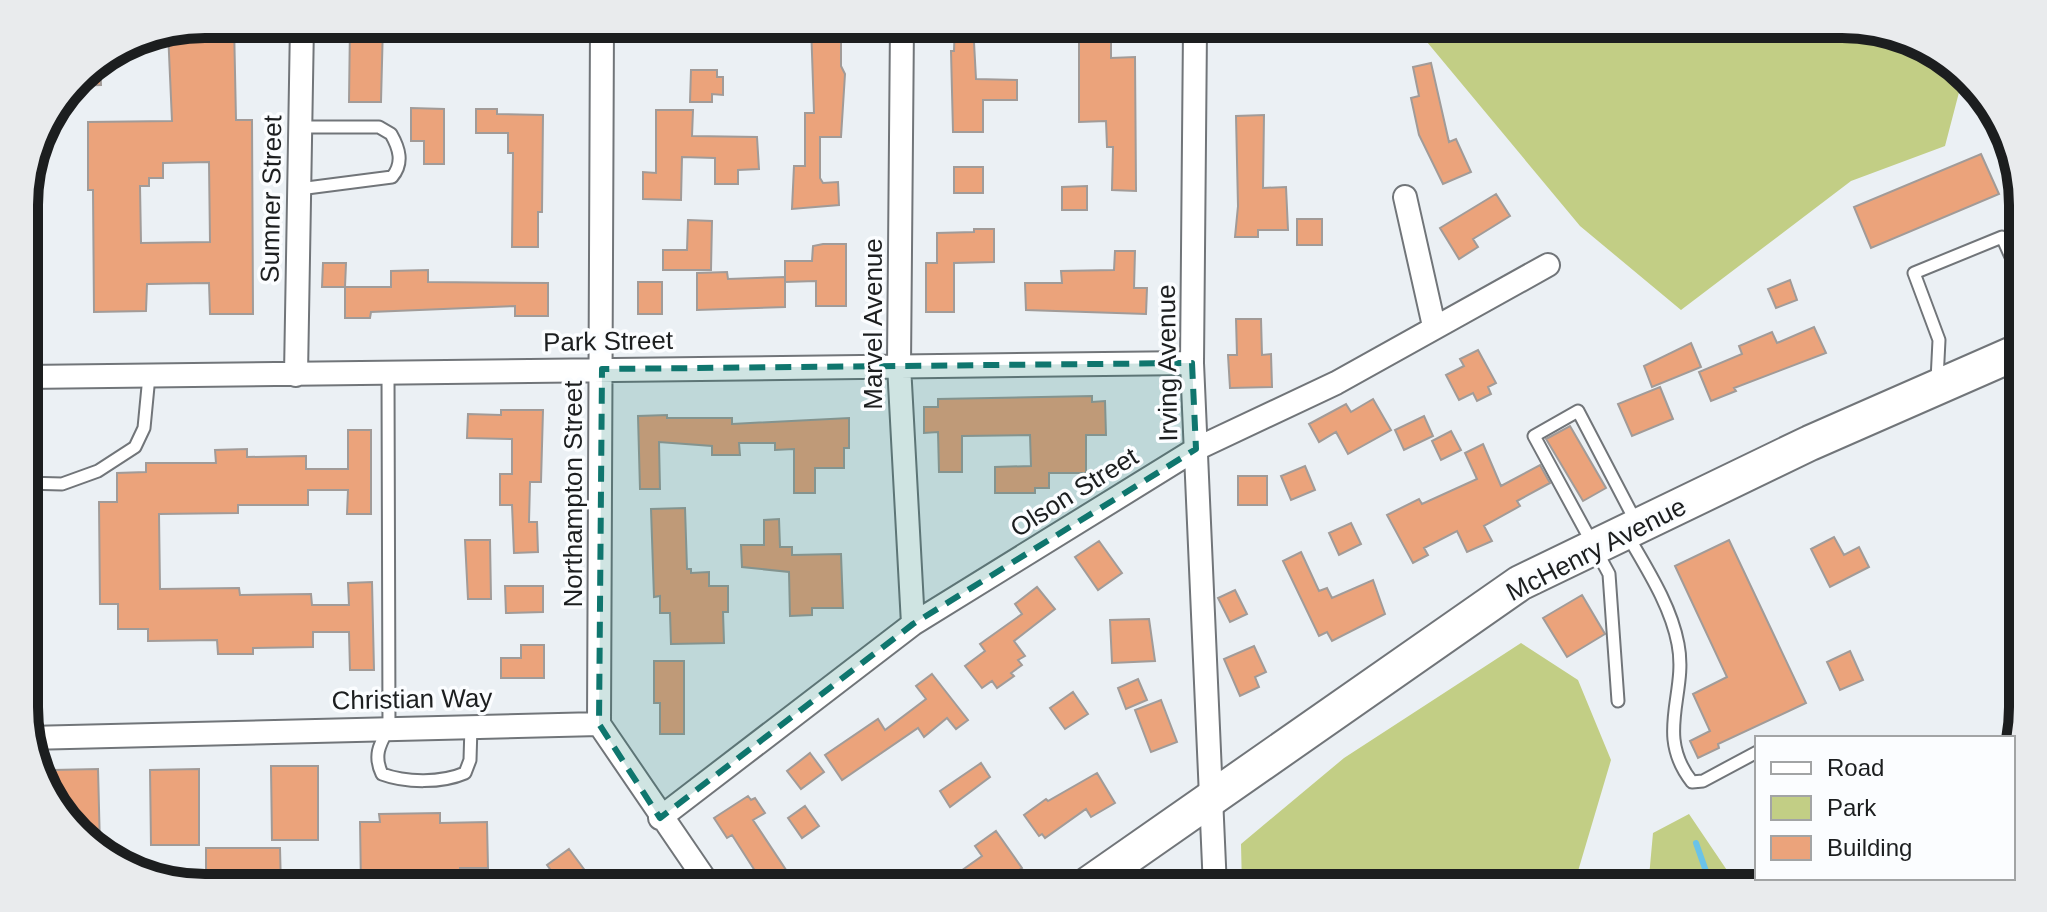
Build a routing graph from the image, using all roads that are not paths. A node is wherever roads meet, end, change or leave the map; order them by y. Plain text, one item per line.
1 (302, 38) edge
2 (602, 38) edge
3 (902, 38) edge
4 (1195, 38) edge
5 (300, 127) junction
6 (299, 189) junction
7 (1405, 197) dead end
8 (2009, 252) edge
9 (1548, 265) dead end
10 (1434, 326) junction
11 (2009, 356) edge
12 (1192, 363) junction
13 (899, 365) junction
14 (602, 369) junction
15 (388, 373) junction
16 (296, 375) junction
17 (149, 376) junction
18 (38, 377) edge
19 (1936, 387) junction
20 (1196, 449) junction
21 (38, 483) edge
22 (1632, 529) junction
23 (1596, 547) junction
24 (913, 624) junction
25 (1618, 701) dead end
26 (599, 724) junction
27 (471, 726) junction
28 (389, 727) junction
29 (41, 738) edge
30 (1755, 753) edge
31 (1212, 798) junction
32 (660, 818) junction
33 (701, 874) edge
34 (1103, 874) edge
35 (1215, 874) edge

1 - 5 street, Sumner Street
2 - 14 street, Northampton Street
3 - 13 street, Marvel Avenue
4 - 12 street, Irving Avenue
5 - 6 street, Sumner Street
5 - 6 lane
6 - 16 street, Sumner Street
7 - 10 street
8 - 19 lane
9 - 10 street, Olson Street
10 - 20 street, Olson Street
11 - 19 main road, McHenry Avenue
12 - 13 street, Park Street
12 - 20 street, Irving Avenue
13 - 14 street, Park Street
13 - 24 street, Marvel Avenue
14 - 15 street, Park Street
14 - 26 street, Northampton Street
15 - 16 street, Park Street
15 - 28 lane
16 - 17 street, Park Street
17 - 18 street, Park Street
17 - 21 lane
19 - 22 main road, McHenry Avenue
20 - 24 street, Olson Street
20 - 31 street, Irving Avenue
22 - 23 main road, McHenry Avenue
22 - 23 lane
22 - 30 lane
23 - 25 lane
23 - 31 main road, McHenry Avenue
24 - 32 street, Olson Street
26 - 27 street, Christian Way
26 - 32 street
27 - 28 street, Christian Way
27 - 28 lane
28 - 29 street, Christian Way
31 - 34 main road, McHenry Avenue
31 - 35 street, Irving Avenue
32 - 33 street

